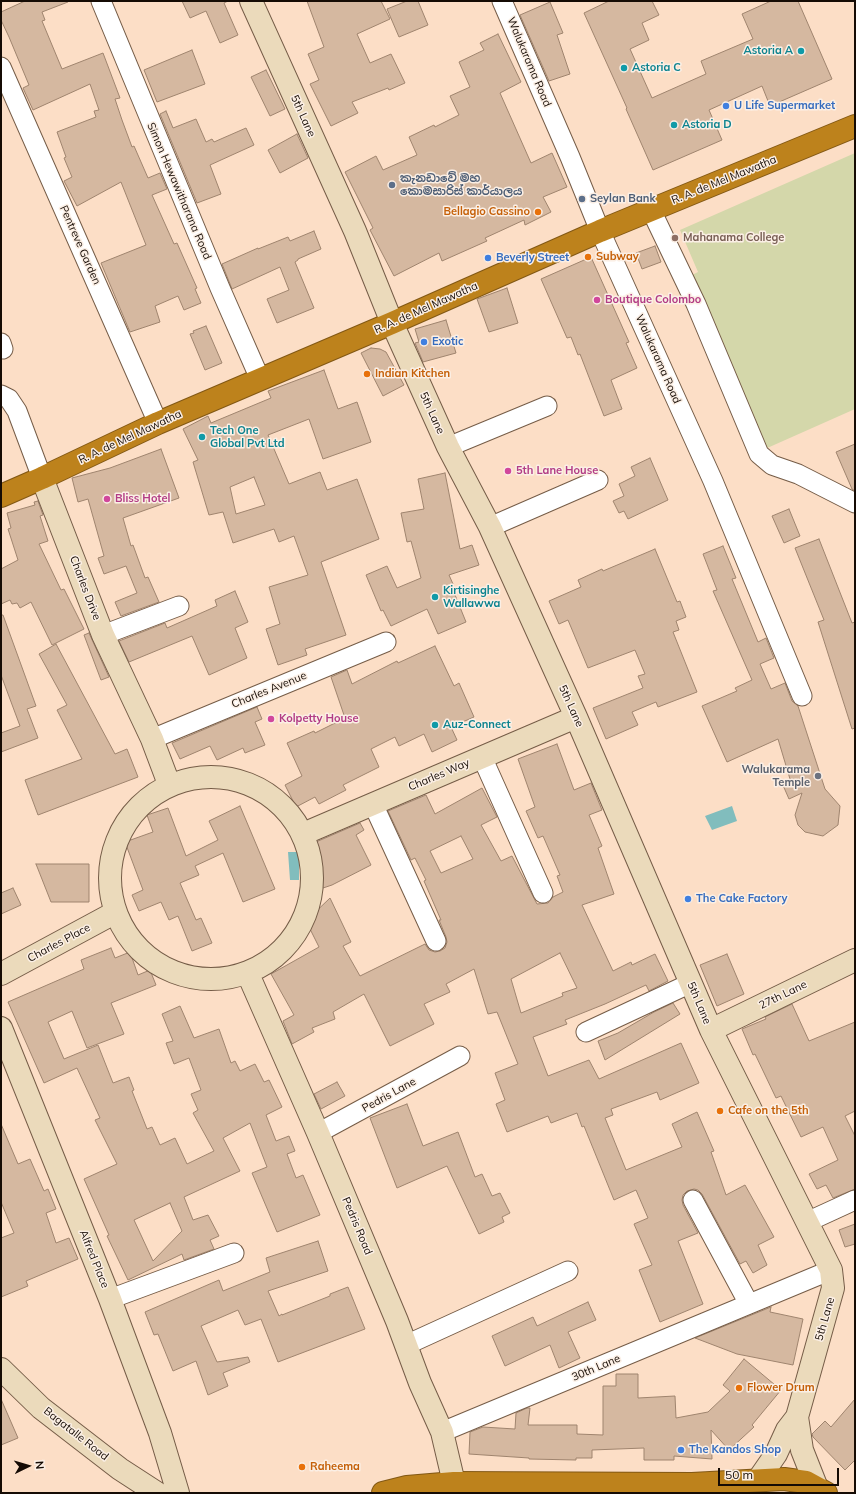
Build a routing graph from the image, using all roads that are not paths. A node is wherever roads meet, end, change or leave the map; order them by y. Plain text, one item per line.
1 (101, 1) edge
2 (251, 1) edge
3 (502, 1) edge
4 (1, 67) edge
5 (855, 126) edge
6 (651, 210) junction
7 (600, 231) junction
8 (392, 323) junction
9 (260, 379) junction
10 (1, 395) edge
11 (547, 406) dead end
12 (158, 423) junction
13 (448, 447) junction
14 (42, 478) junction
15 (598, 480) dead end
16 (1, 496) edge
17 (855, 503) edge
18 (490, 527) junction
19 (179, 606) dead end
20 (103, 635) junction
21 (386, 642) dead end
22 (802, 696) dead end
23 (576, 717) junction
24 (152, 739) junction
25 (482, 757) junction
26 (169, 784) junction
27 (373, 804) junction
28 (303, 834) junction
29 (543, 893) dead end
30 (116, 912) junction
31 (436, 941) dead end
32 (855, 960) edge
33 (1, 974) edge
34 (248, 974) junction
35 (691, 983) junction
36 (1, 1028) edge
37 (711, 1030) junction
38 (586, 1032) dead end
39 (460, 1056) dead end
40 (318, 1133) junction
41 (693, 1200) dead end
42 (855, 1200) edge
43 (807, 1222) junction
44 (234, 1253) dead end
45 (831, 1270) junction
46 (568, 1271) dead end
47 (110, 1299) junction
48 (749, 1304) junction
49 (406, 1345) junction
50 (1, 1368) edge
51 (797, 1417) junction
52 (442, 1432) junction
53 (758, 1480) junction
54 (454, 1483) junction
55 (821, 1491) edge
56 (157, 1493) edge
57 (178, 1493) edge
58 (383, 1493) edge

1 - 9 street, Simon Hewawitharana Road
2 - 8 street, 5th Lane
3 - 7 street, Walukarama Road
4 - 12 street, Pentreve Garden
5 - 6 highway, R. A. de Mel Mawatha
6 - 7 highway, R. A. de Mel Mawatha
6 - 17 street
7 - 8 highway, R. A. de Mel Mawatha
7 - 22 street, Walukarama Road
8 - 9 highway, R. A. de Mel Mawatha
8 - 13 street, 5th Lane
9 - 12 highway, R. A. de Mel Mawatha
10 - 14 street, Charles Drive
11 - 13 street
12 - 14 highway, R. A. de Mel Mawatha
13 - 18 street, 5th Lane
14 - 16 highway, R. A. de Mel Mawatha
14 - 20 street, Charles Drive
15 - 18 street
18 - 23 street, 5th Lane
19 - 20 street
20 - 24 street, Charles Drive
21 - 24 street, Charles Avenue
23 - 25 street, Charles Way
23 - 35 street, 5th Lane
24 - 26 street, Charles Drive
25 - 27 street, Charles Way
25 - 29 street
26 - 28 street
26 - 30 street
27 - 28 street, Charles Way
27 - 31 street
28 - 34 street
30 - 33 street, Charles Place
30 - 34 street
32 - 37 street, 27th Lane
34 - 40 street, Pedris Road
35 - 37 street, 5th Lane
35 - 38 street
36 - 47 street, Alfred Place
37 - 43 street, 5th Lane
39 - 40 street, Pedris Lane
40 - 49 street, Pedris Road
41 - 48 street
42 - 43 street
43 - 45 street, 5th Lane
44 - 47 street
45 - 48 street, 30th Lane
45 - 51 street, 5th Lane
46 - 49 street
47 - 57 street, Alfred Place
48 - 52 street, 30th Lane
49 - 52 street, Pedris Road
50 - 56 street, Bagatalle Road
51 - 53 street, 5th Lane
51 - 55 street, 5th Lane
52 - 54 street, Pedris Road
53 - 54 highway
53 - 55 highway
54 - 58 highway

